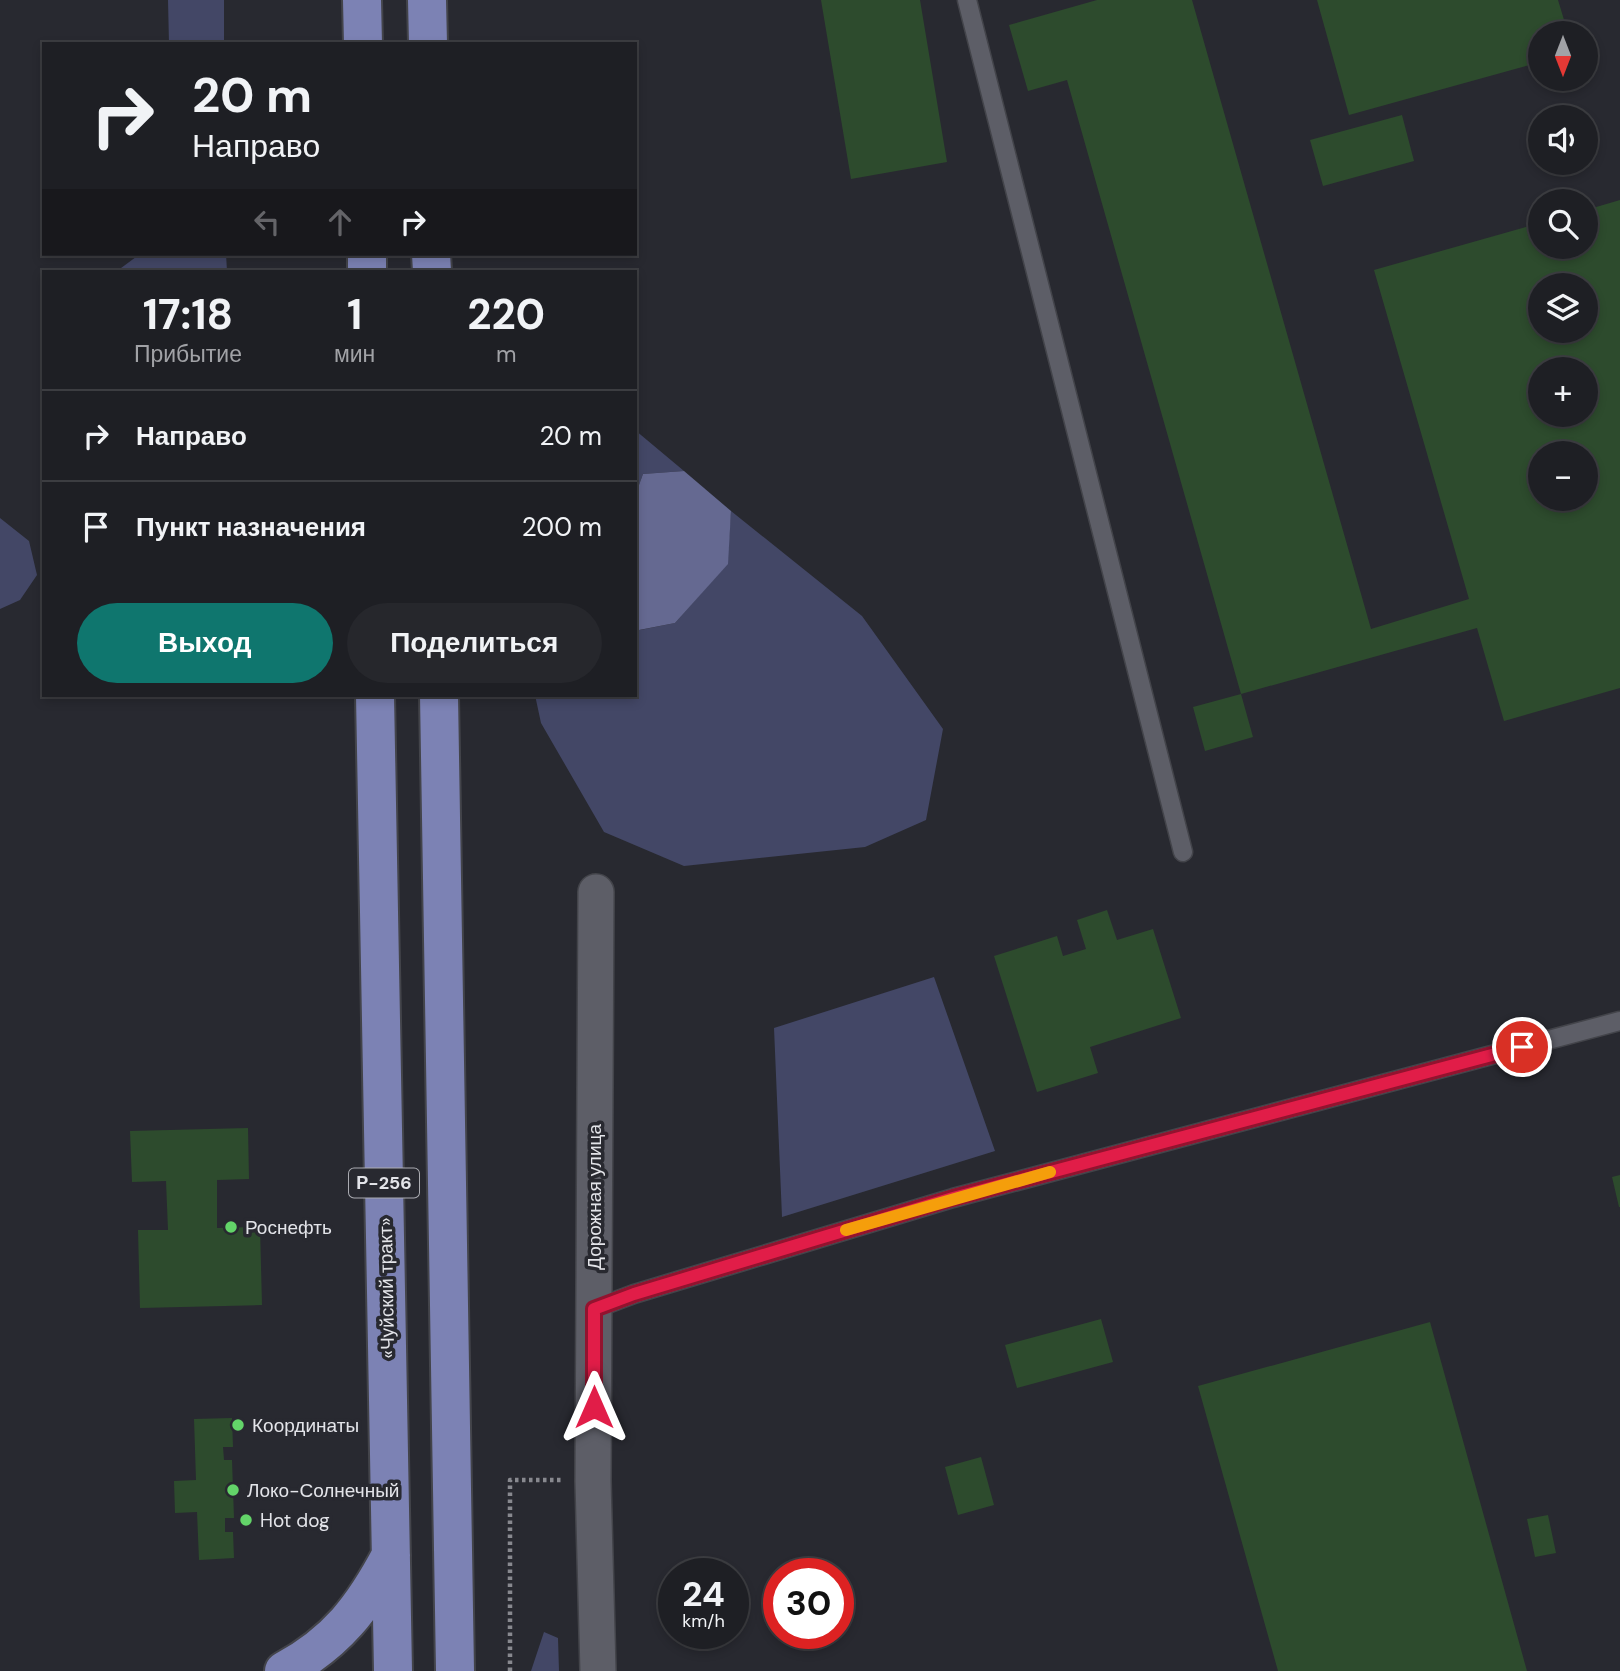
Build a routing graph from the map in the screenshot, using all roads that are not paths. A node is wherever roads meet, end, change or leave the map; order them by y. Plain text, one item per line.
1 (362, 0) edge
2 (427, 0) edge
3 (967, 0) edge
4 (363, 42) edge
5 (428, 42) edge
6 (375, 697) edge
7 (439, 697) edge
8 (1184, 852) dead end
9 (596, 892) dead end
10 (1620, 1021) edge
11 (594, 1309) junction
12 (391, 1555) junction
13 (284, 1671) edge
14 (393, 1671) edge
15 (455, 1671) edge
16 (598, 1671) edge

1 - 4 highway
2 - 5 highway
3 - 8 lane
6 - 12 highway, «Чуйский тракт» / Р-256
7 - 15 highway, Р-256
9 - 11 street, Дорожная улица
10 - 11 lane
11 - 16 street, Дорожная улица
12 - 13 highway
12 - 14 highway, «Чуйский тракт» / Р-256

